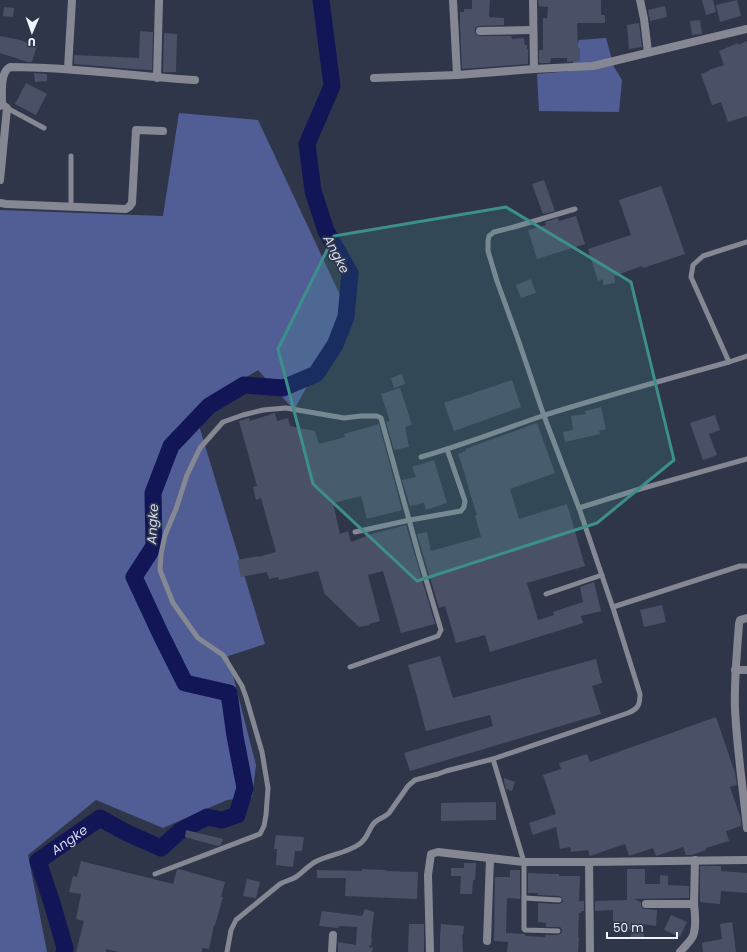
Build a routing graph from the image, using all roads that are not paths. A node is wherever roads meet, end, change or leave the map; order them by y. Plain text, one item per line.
1 (72, 0) edge
2 (159, 0) edge
3 (454, 0) edge
4 (533, 0) edge
5 (640, 0) edge
6 (747, 29) edge
7 (532, 30) junction
8 (480, 31) dead end
9 (648, 52) junction
10 (534, 69) junction
11 (68, 70) junction
12 (457, 75) junction
13 (157, 78) junction
14 (374, 78) dead end
15 (195, 80) dead end
16 (3, 106) edge
17 (44, 128) dead end
18 (163, 131) dead end
19 (71, 156) dead end
20 (0, 180) edge
21 (0, 203) edge
22 (71, 207) junction
23 (575, 208) dead end
24 (747, 242) edge
25 (747, 356) edge
26 (729, 362) junction
27 (544, 416) junction
28 (447, 449) junction
29 (421, 457) dead end
30 (747, 459) edge
31 (579, 508) junction
32 (410, 520) junction
33 (355, 532) dead end
34 (747, 566) edge
35 (602, 575) junction
36 (546, 594) dead end
37 (613, 606) junction
38 (747, 618) edge
39 (350, 667) dead end
40 (735, 670) junction
41 (747, 670) edge
42 (493, 758) junction
43 (743, 762) edge
44 (747, 828) edge
45 (490, 859) junction
46 (695, 860) junction
47 (747, 860) edge
48 (524, 862) junction
49 (589, 862) junction
50 (155, 874) dead end
51 (524, 898) junction
52 (559, 900) dead end
53 (646, 904) dead end
54 (694, 904) junction
55 (558, 931) dead end
56 (333, 935) dead end
57 (487, 941) dead end
58 (227, 952) edge
59 (332, 952) edge
60 (430, 952) edge
61 (590, 952) edge
62 (680, 952) edge

1 - 11 street
2 - 13 street
3 - 12 street
4 - 7 street
5 - 9 street
6 - 9 street
7 - 8 street
7 - 10 street
9 - 10 street
10 - 12 street
11 - 13 street
11 - 16 street
12 - 14 street
13 - 15 street
16 - 17 lane
16 - 20 street
18 - 22 street
19 - 22 lane
21 - 22 street
23 - 27 lane
24 - 26 lane
25 - 26 lane
26 - 27 lane
27 - 28 lane
27 - 31 lane
28 - 29 lane
28 - 32 lane
30 - 31 lane
31 - 35 lane
32 - 33 lane
32 - 39 lane
32 - 50 lane
34 - 37 lane
35 - 36 lane
35 - 37 lane
37 - 42 lane
38 - 40 street
40 - 41 street
40 - 43 street
42 - 48 lane
42 - 58 lane
43 - 44 street
45 - 48 street
45 - 57 street
45 - 60 street
46 - 47 street
46 - 49 street
46 - 54 street
48 - 49 street
48 - 51 lane
49 - 61 street
51 - 52 lane
51 - 55 lane
53 - 54 street
54 - 62 street
56 - 59 street

